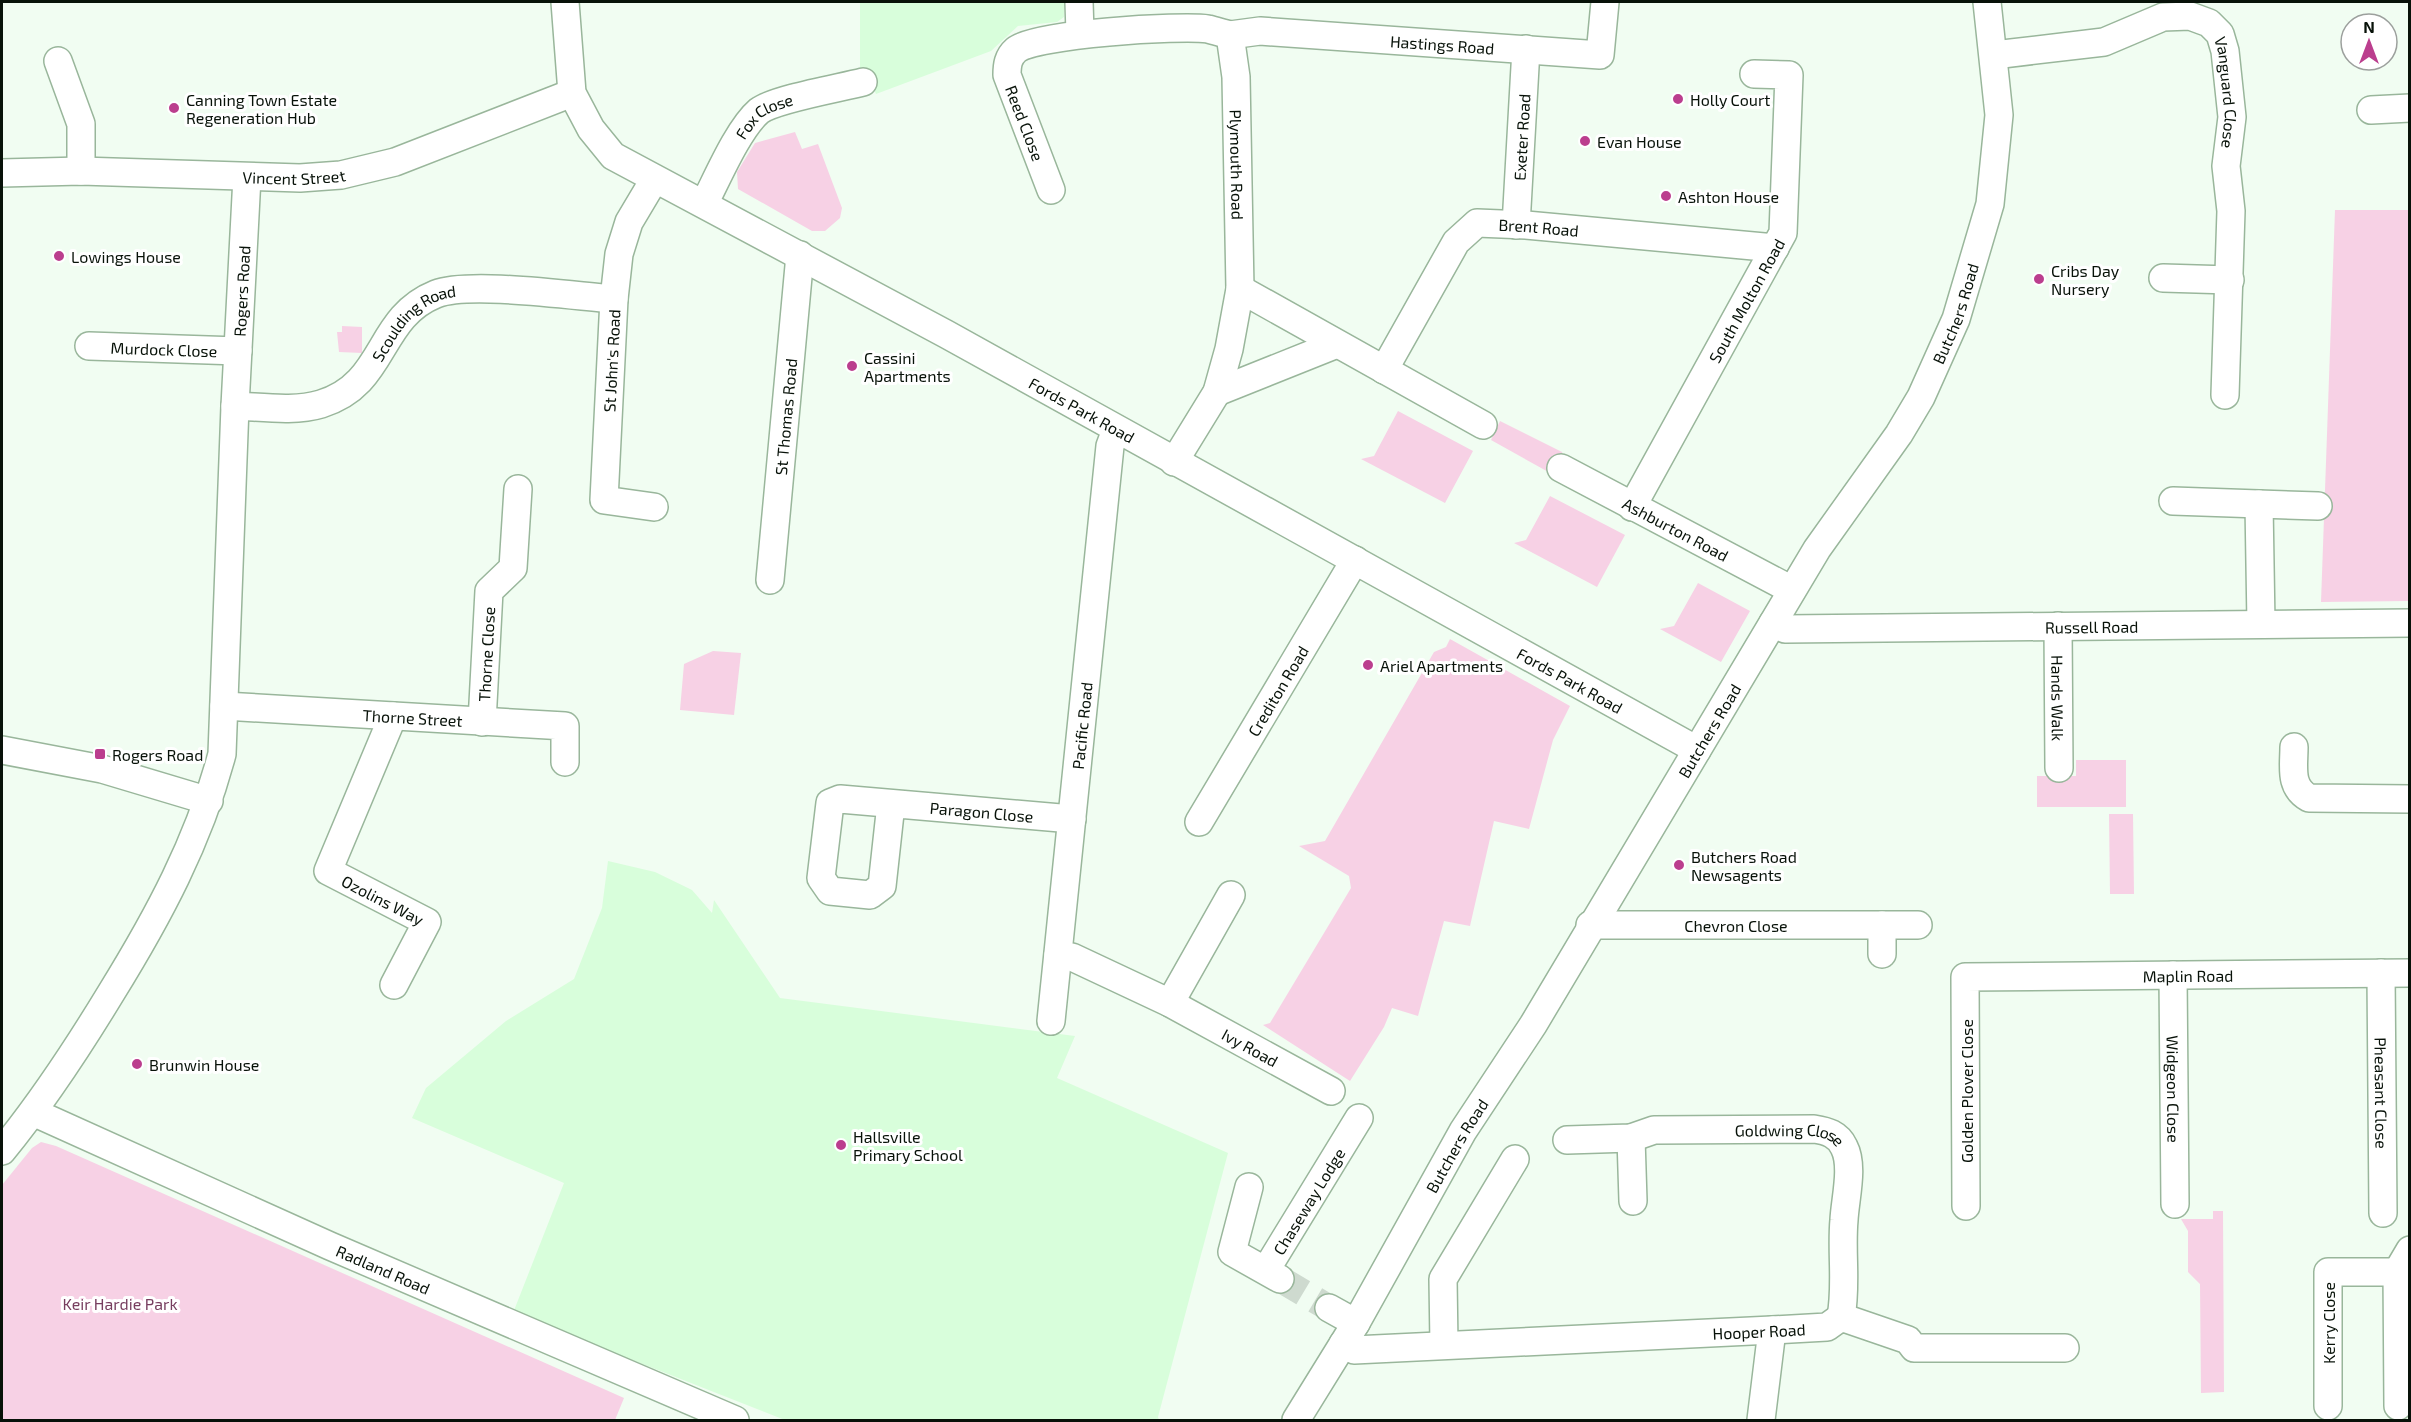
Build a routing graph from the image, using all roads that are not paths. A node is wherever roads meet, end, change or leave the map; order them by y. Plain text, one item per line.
1 (565, 2) edge
2 (1079, 2) edge
3 (1605, 2) edge
4 (1987, 2) edge
5 (1080, 33) junction
6 (1230, 35) junction
7 (1526, 49) junction
8 (1994, 55) junction
9 (58, 62) dead end
10 (1754, 74) dead end
11 (863, 82) dead end
12 (572, 93) junction
13 (2409, 108) edge
14 (2371, 110) dead end
15 (81, 171) junction
16 (2, 173) edge
17 (247, 177) junction
18 (654, 180) junction
19 (1052, 190) dead end
20 (704, 204) junction
21 (1516, 225) junction
22 (1775, 248) junction
23 (800, 255) junction
24 (2163, 278) dead end
25 (2230, 280) junction
26 (1240, 289) junction
27 (614, 299) junction
28 (1337, 344) junction
29 (89, 345) dead end
30 (238, 351) junction
31 (1384, 370) junction
32 (1217, 392) junction
33 (2226, 395) dead end
34 (235, 406) junction
35 (1483, 425) dead end
36 (1116, 430) junction
37 (1174, 462) junction
38 (1562, 468) dead end
39 (518, 489) dead end
40 (2173, 501) dead end
41 (2259, 504) junction
42 (2318, 506) dead end
43 (654, 507) dead end
44 (1632, 507) junction
45 (1355, 560) junction
46 (770, 580) dead end
47 (1792, 590) junction
48 (1773, 623) junction
49 (2409, 623) edge
50 (2262, 624) junction
51 (2058, 626) junction
52 (225, 706) junction
53 (393, 716) junction
54 (482, 722) junction
55 (2294, 747) dead end
56 (2, 750) edge
57 (1697, 750) junction
58 (565, 762) dead end
59 (2059, 768) dead end
60 (2409, 799) edge
61 (209, 801) junction
62 (891, 804) dead end
63 (1072, 819) junction
64 (1199, 822) dead end
65 (1231, 895) dead end
66 (1590, 925) junction
67 (1882, 925) junction
68 (1918, 925) dead end
69 (1882, 954) dead end
70 (1058, 955) junction
71 (2381, 973) junction
72 (2409, 973) edge
73 (2173, 975) junction
74 (1965, 977) joint
75 (394, 985) dead end
76 (1170, 1003) junction
77 (1052, 1021) dead end
78 (1331, 1091) dead end
79 (33, 1112) junction
80 (1359, 1118) dead end
81 (1631, 1138) junction
82 (1567, 1140) dead end
83 (2, 1151) edge
84 (1515, 1159) dead end
85 (1249, 1187) dead end
86 (1633, 1201) dead end
87 (2175, 1204) dead end
88 (1966, 1206) dead end
89 (2384, 1214) dead end
90 (2403, 1261) edge
91 (1329, 1308) tunnel mouth
92 (1841, 1317) junction
93 (1772, 1330) junction
94 (1349, 1334) junction
95 (1444, 1345) junction
96 (2065, 1348) dead end
97 (2328, 1406) dead end
98 (2398, 1406) dead end
99 (735, 1420) edge
100 (1296, 1420) edge
101 (1761, 1420) edge

1 - 12 street, Fords Park Road
2 - 5 street
3 - 7 street, Hastings Road
4 - 8 street, Butchers Road
5 - 6 street
5 - 19 street, Reed Close
6 - 7 street, Hastings Road
6 - 26 street, Plymouth Road
7 - 21 street, Exeter Road
8 - 25 street, Vanguard Close
8 - 47 street, Butchers Road
9 - 15 street
10 - 22 street, South Molton Road
11 - 20 street, Fox Close
12 - 17 street, Vincent Street
12 - 18 street, Fords Park Road
13 - 14 street
15 - 16 street, Vincent Street
15 - 17 street, Vincent Street
17 - 30 street, Rogers Road
18 - 20 street, Fords Park Road
18 - 27 street, St John's Road
20 - 23 street, Fords Park Road
21 - 22 street, Brent Road
21 - 31 street, Brent Road
22 - 44 street, South Molton Road
23 - 36 street, Fords Park Road
23 - 46 street, St Thomas Road
24 - 25 street
25 - 33 street, Vanguard Close
26 - 28 street
26 - 32 street, Plymouth Road
27 - 34 street, Scoulding Road
27 - 43 street, St John's Road
28 - 31 street
28 - 32 street
29 - 30 street, Murdock Close
30 - 34 street, Rogers Road
31 - 35 street
32 - 37 street, Plymouth Road
34 - 52 street, Rogers Road
36 - 37 street, Fords Park Road
36 - 63 street, Pacific Road
37 - 45 street, Fords Park Road
38 - 44 street, Ashburton Road
39 - 54 street, Thorne Close
40 - 41 street
41 - 42 street
41 - 50 street
44 - 47 street, Ashburton Road
45 - 57 street, Fords Park Road
45 - 64 street, Crediton Road
47 - 48 street, Butchers Road
48 - 51 street, Russell Road
48 - 57 street, Butchers Road
49 - 50 street, Russell Road
50 - 51 street, Russell Road
51 - 59 street, Hands Walk
52 - 53 street, Thorne Street
52 - 61 street, Rogers Road
53 - 54 street, Thorne Street
53 - 75 street, Ozolins Way
54 - 58 street, Thorne Street
55 - 60 street
56 - 61 street
57 - 66 street, Butchers Road
61 - 79 street, Rogers Road
62 - 63 street, Paragon Close
63 - 70 street, Pacific Road
65 - 76 street
66 - 67 street, Chevron Close
66 - 94 street, Butchers Road
67 - 68 street, Chevron Close
67 - 69 street
70 - 76 street, Ivy Road
70 - 77 street, Pacific Road
71 - 72 street, Maplin Road
71 - 73 street, Maplin Road
71 - 89 street, Pheasant Close
73 - 74 street, Maplin Road
73 - 87 street, Widgeon Close
74 - 88 street, Golden Plover Close
76 - 78 street, Ivy Road
79 - 83 street, Rogers Road
79 - 99 street, Radland Road
80 - 85 street, Chaseway Lodge
81 - 82 street, Goldwing Close
81 - 86 street
81 - 92 street, Goldwing Close
84 - 95 street
90 - 97 street, Kerry Close
90 - 98 street, Kerry Close
91 - 94 street
92 - 93 street, Hooper Road
92 - 96 street
93 - 95 street, Hooper Road
93 - 101 street
94 - 95 street, Hooper Road
94 - 100 street, Butchers Road

